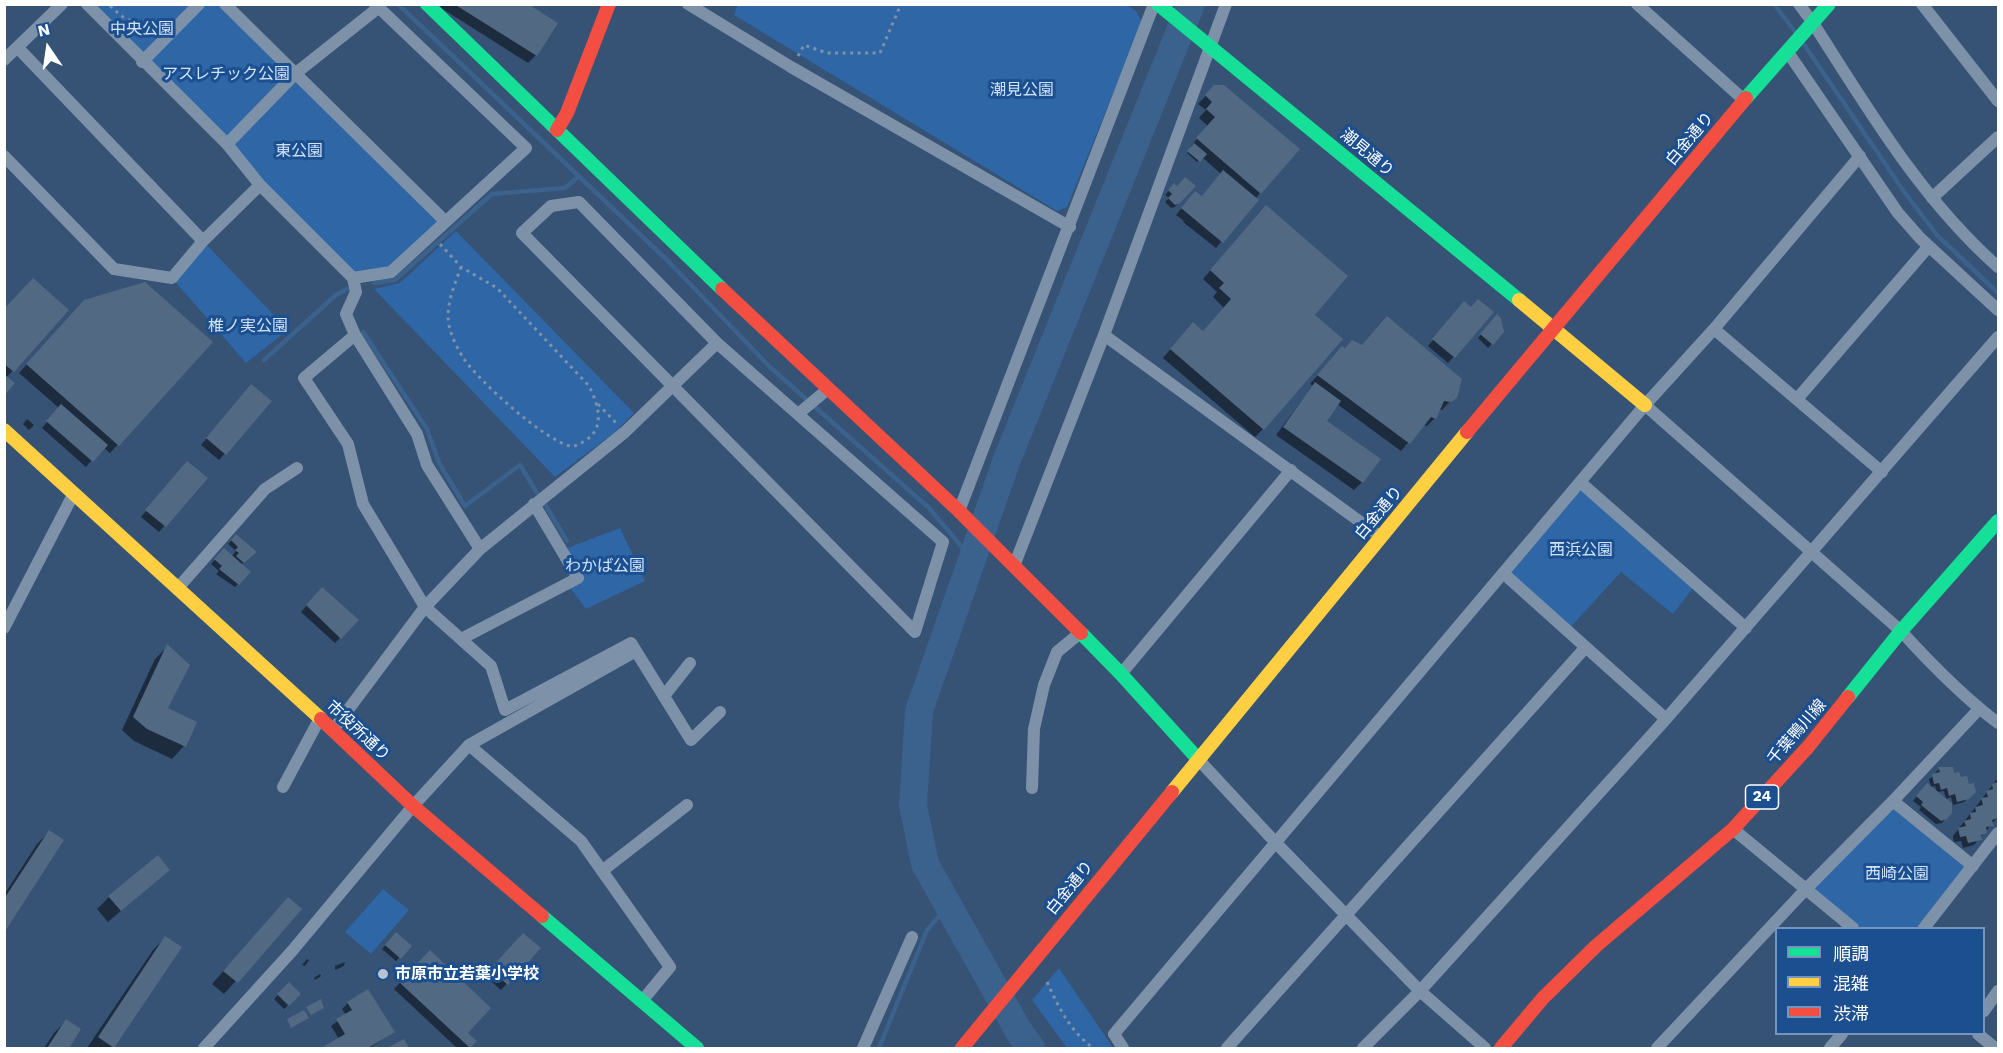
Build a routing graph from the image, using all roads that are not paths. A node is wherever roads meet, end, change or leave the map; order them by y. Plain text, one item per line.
1 (62, 4) edge
2 (87, 4) edge
3 (199, 4) edge
4 (225, 4) edge
5 (427, 4) edge
6 (609, 4) edge
7 (688, 4) edge
8 (1156, 4) edge
9 (1226, 4) edge
10 (1637, 4) edge
11 (1799, 4) edge
12 (1829, 4) edge
13 (1922, 4) edge
14 (376, 6) edge
15 (1813, 23) junction
16 (1211, 46) junction
17 (18, 48) junction
18 (1787, 51) junction
19 (4, 60) edge
20 (142, 62) junction
21 (296, 73) junction
22 (1744, 100) junction
23 (1998, 101) edge
24 (556, 130) junction
25 (1998, 137) edge
26 (227, 144) junction
27 (4, 156) edge
28 (1860, 156) junction
29 (260, 185) junction
30 (1932, 198) junction
31 (444, 221) junction
32 (1070, 227) junction
33 (203, 241) junction
34 (1929, 246) junction
35 (1998, 267) edge
36 (353, 278) junction
37 (1998, 310) edge
38 (1553, 328) junction
39 (1714, 329) junction
40 (355, 335) junction
41 (1104, 335) junction
42 (1998, 337) edge
43 (717, 343) junction
44 (672, 387) junction
45 (828, 389) junction
46 (1797, 399) junction
47 (1645, 405) junction
48 (798, 414) junction
49 (4, 430) edge
50 (297, 468) dead end
51 (1291, 470) junction
52 (1882, 472) junction
53 (1580, 483) junction
54 (74, 494) junction
55 (534, 504) junction
56 (959, 511) junction
57 (1998, 521) edge
58 (1381, 537) junction
59 (480, 549) junction
60 (1811, 552) junction
61 (1014, 566) junction
62 (1503, 573) junction
63 (177, 589) junction
64 (425, 607) junction
65 (1746, 627) junction
66 (4, 628) edge
67 (1901, 631) junction
68 (1080, 633) junction
69 (461, 639) junction
70 (1585, 648) junction
71 (636, 651) junction
72 (690, 663) dead end
73 (1121, 674) junction
74 (664, 696) junction
75 (1979, 709) junction
76 (720, 711) dead end
77 (320, 717) junction
78 (1666, 719) junction
79 (1998, 723) edge
80 (333, 730) junction
81 (469, 745) junction
82 (1198, 759) junction
83 (284, 787) dead end
84 (1032, 788) dead end
85 (1893, 801) junction
86 (687, 805) dead end
87 (413, 806) junction
88 (1733, 829) junction
89 (1998, 833) edge
90 (1275, 842) junction
91 (1973, 866) junction
92 (602, 871) junction
93 (1806, 888) junction
94 (1347, 916) junction
95 (1852, 927) edge
96 (1925, 927) edge
97 (912, 938) dead end
98 (1419, 991) junction
99 (1998, 991) edge
100 (642, 1001) junction
101 (1985, 1008) edge
102 (1841, 1035) edge
103 (1979, 1035) edge
104 (966, 1044) edge
105 (204, 1048) edge
106 (697, 1048) edge
107 (863, 1048) edge
108 (1123, 1048) edge
109 (1227, 1048) edge
110 (1363, 1048) edge
111 (1485, 1048) edge
112 (1501, 1048) edge
113 (1657, 1048) edge
114 (1830, 1048) edge
115 (1995, 1048) edge

1 - 17 street
2 - 20 street
3 - 20 street
4 - 21 street
5 - 24 street
6 - 24 street
7 - 32 street
8 - 16 street, 潮見通り
8 - 32 street
9 - 16 street
10 - 22 street
11 - 15 street
12 - 15 street, 白金通り
13 - 23 street
14 - 21 street
14 - 31 street
15 - 18 street, 白金通り
15 - 30 street
16 - 38 street, 潮見通り
16 - 41 street
17 - 19 street
17 - 33 street
18 - 22 street, 白金通り
18 - 28 street
20 - 26 street
21 - 26 street
21 - 31 street
22 - 38 street, 白金通り
24 - 45 street
25 - 30 street
26 - 29 street
27 - 33 street
28 - 34 street
28 - 39 street
29 - 33 street
29 - 36 street
30 - 35 street
31 - 36 street
32 - 56 street
34 - 37 street
34 - 46 street
36 - 40 street
38 - 47 street, 潮見通り
38 - 58 street, 白金通り
39 - 46 street
39 - 47 street
40 - 59 street
40 - 64 street
41 - 51 street
41 - 61 street
42 - 52 street
43 - 44 street
43 - 44 street
43 - 48 street
44 - 48 street
44 - 55 street
45 - 48 street
45 - 56 street
46 - 52 street
47 - 53 street
47 - 60 street
49 - 54 street, 市役所通り
50 - 63 street
51 - 58 street
51 - 73 street
52 - 60 street
53 - 62 street
53 - 65 street
54 - 63 street, 市役所通り
54 - 66 street
55 - 59 street
55 - 69 street
56 - 61 street
57 - 67 street, 千葉鴨川線 / 24
58 - 82 street, 白金通り
59 - 64 street
60 - 65 street
60 - 67 street
61 - 68 street
62 - 70 street
62 - 90 street
63 - 77 street, 市役所通り
64 - 69 street
64 - 80 street
65 - 78 street
67 - 75 street
67 - 88 street, 千葉鴨川線 / 24
68 - 73 street
68 - 84 street
69 - 71 street
70 - 78 street
70 - 94 street
71 - 74 street
71 - 81 street
72 - 74 street
73 - 82 street
74 - 76 street
75 - 79 street
75 - 85 street
77 - 80 street, 市役所通り
77 - 83 street
78 - 98 street
80 - 87 street, 市役所通り
81 - 87 street
81 - 92 street
82 - 90 street
82 - 104 street, 白金通り
85 - 91 street
85 - 93 street
86 - 92 street
87 - 100 street, 市役所通り
87 - 105 street
88 - 93 street
88 - 112 street, 千葉鴨川線 / 24
89 - 91 street
90 - 94 street
90 - 108 street
91 - 96 street
92 - 100 street
93 - 95 street
93 - 113 street
94 - 98 street
94 - 109 street
97 - 107 street
98 - 110 street
98 - 111 street
99 - 101 street
100 - 106 street, 市役所通り
102 - 114 street
103 - 115 street

